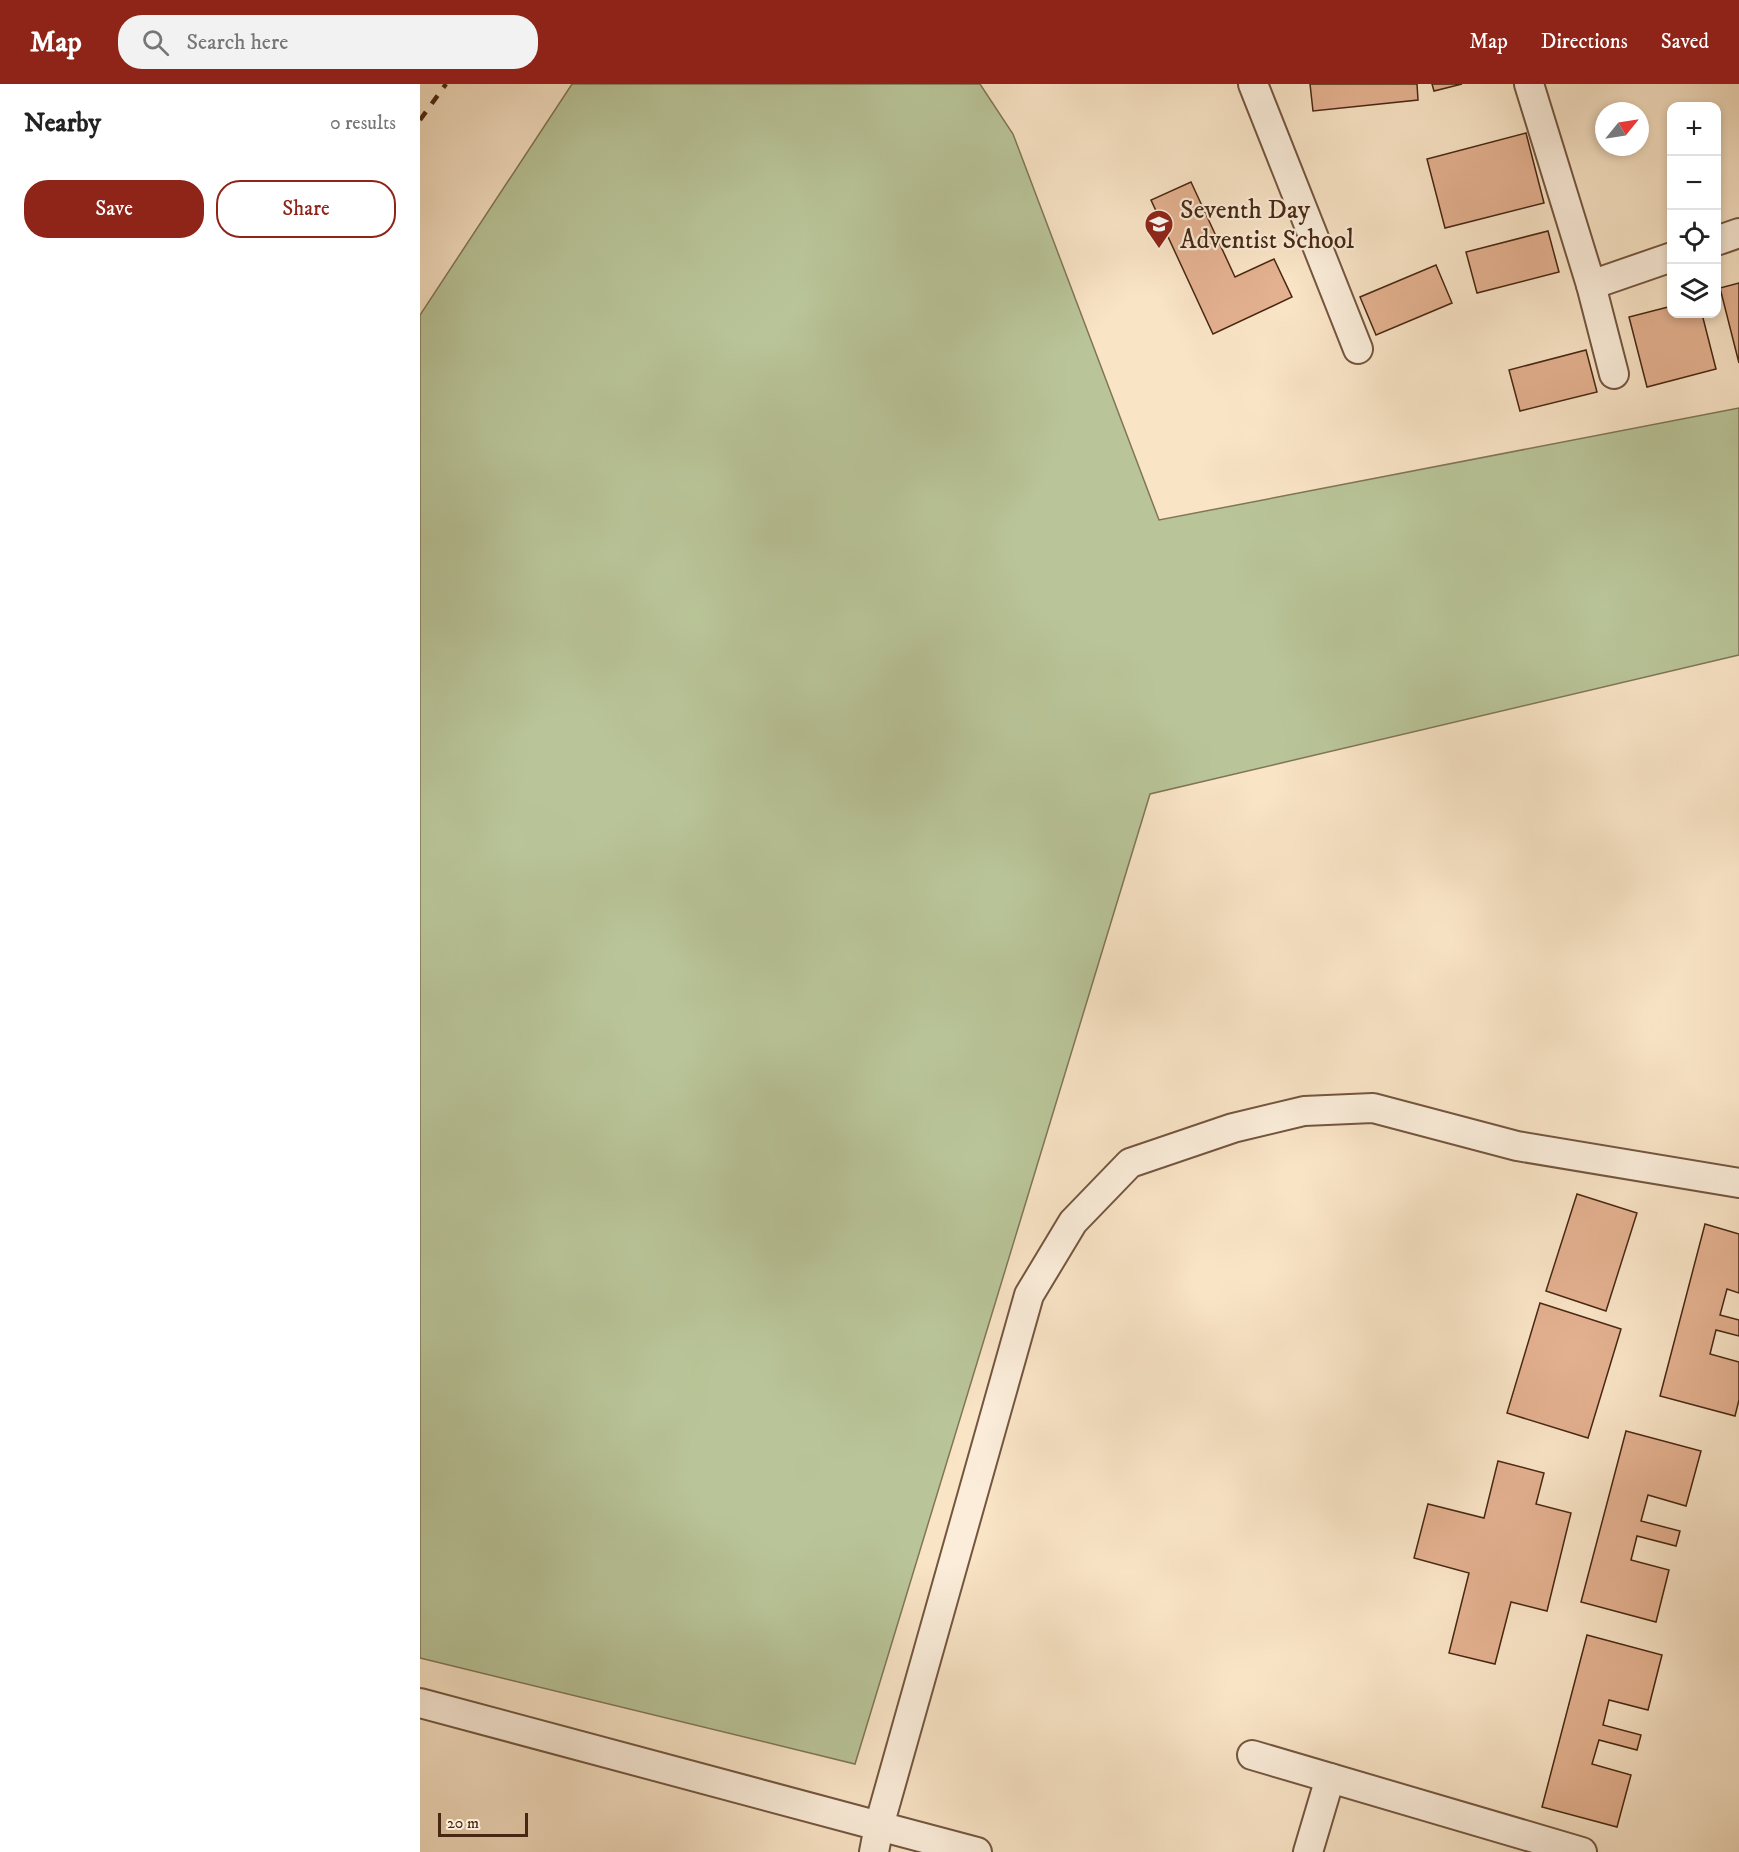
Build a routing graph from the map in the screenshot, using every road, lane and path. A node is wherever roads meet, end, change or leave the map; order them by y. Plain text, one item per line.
1 (1253, 84) edge
2 (1535, 87) edge
3 (1739, 233) edge
4 (1721, 239) edge
5 (1667, 258) edge
6 (1591, 285) junction
7 (1358, 349) dead end
8 (1614, 374) dead end
9 (1739, 1183) edge
10 (420, 1703) edge
11 (1252, 1755) dead end
12 (1330, 1778) junction
13 (877, 1839) edge
14 (977, 1852) edge
15 (1308, 1852) edge
16 (1582, 1852) edge

1 - 7 street
2 - 6 street
3 - 4 street
5 - 6 street
6 - 8 street
9 - 13 street
10 - 13 street
11 - 12 street
12 - 15 street
12 - 16 street
13 - 14 street

